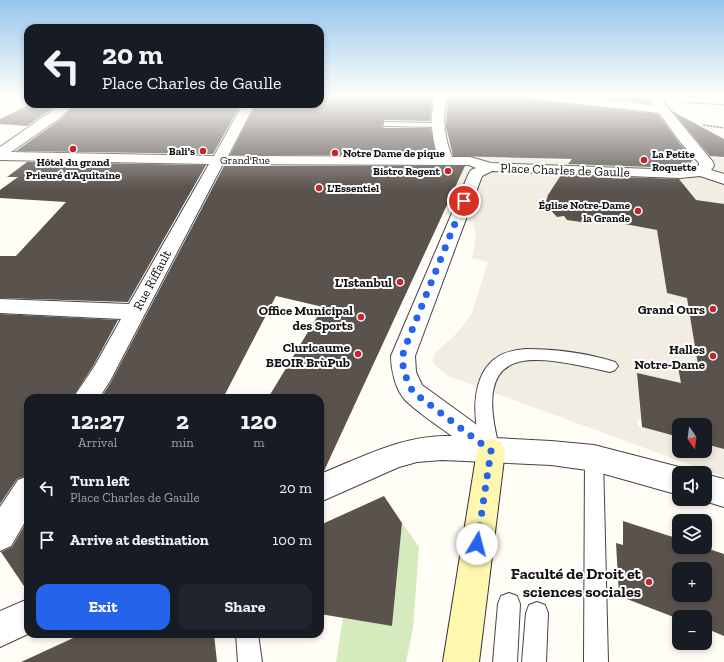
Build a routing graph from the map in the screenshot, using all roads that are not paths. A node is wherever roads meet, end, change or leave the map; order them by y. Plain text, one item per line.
1 (38, 127) edge
2 (236, 127) edge
3 (437, 127) edge
4 (677, 127) edge
5 (0, 153) edge
6 (0, 156) edge
7 (217, 160) junction
8 (447, 161) junction
9 (490, 167) junction
10 (701, 171) junction
11 (724, 179) edge
12 (0, 306) edge
13 (135, 312) junction
14 (610, 366) dead end
15 (89, 394) edge
16 (491, 451) junction
17 (594, 458) junction
18 (672, 478) edge
19 (324, 486) edge
20 (712, 490) edge
21 (724, 493) edge
22 (24, 496) edge
23 (0, 535) edge
24 (509, 604) dead end
25 (537, 613) dead end
26 (24, 618) edge
27 (0, 628) edge
28 (247, 638) edge
29 (250, 662) edge
30 (461, 662) edge
31 (505, 662) edge
32 (534, 662) edge
33 (596, 662) edge

1 - 5 street
2 - 7 street, Rue Riffault
3 - 8 street
4 - 10 street
6 - 7 street, Grand'Rue
7 - 8 street, Grand'Rue
7 - 13 street, Rue Riffault
8 - 9 street, Grand'Rue
9 - 10 street, Place Charles de Gaulle
9 - 16 street, Place Charles de Gaulle
10 - 11 street, Place Charles de Gaulle
12 - 13 street
13 - 15 street, Rue Riffault
14 - 16 lane
16 - 17 street
16 - 19 street
16 - 30 street
17 - 18 street
17 - 33 lane
20 - 21 street
22 - 23 street
24 - 31 lane
25 - 32 lane
26 - 27 street
28 - 29 lane

